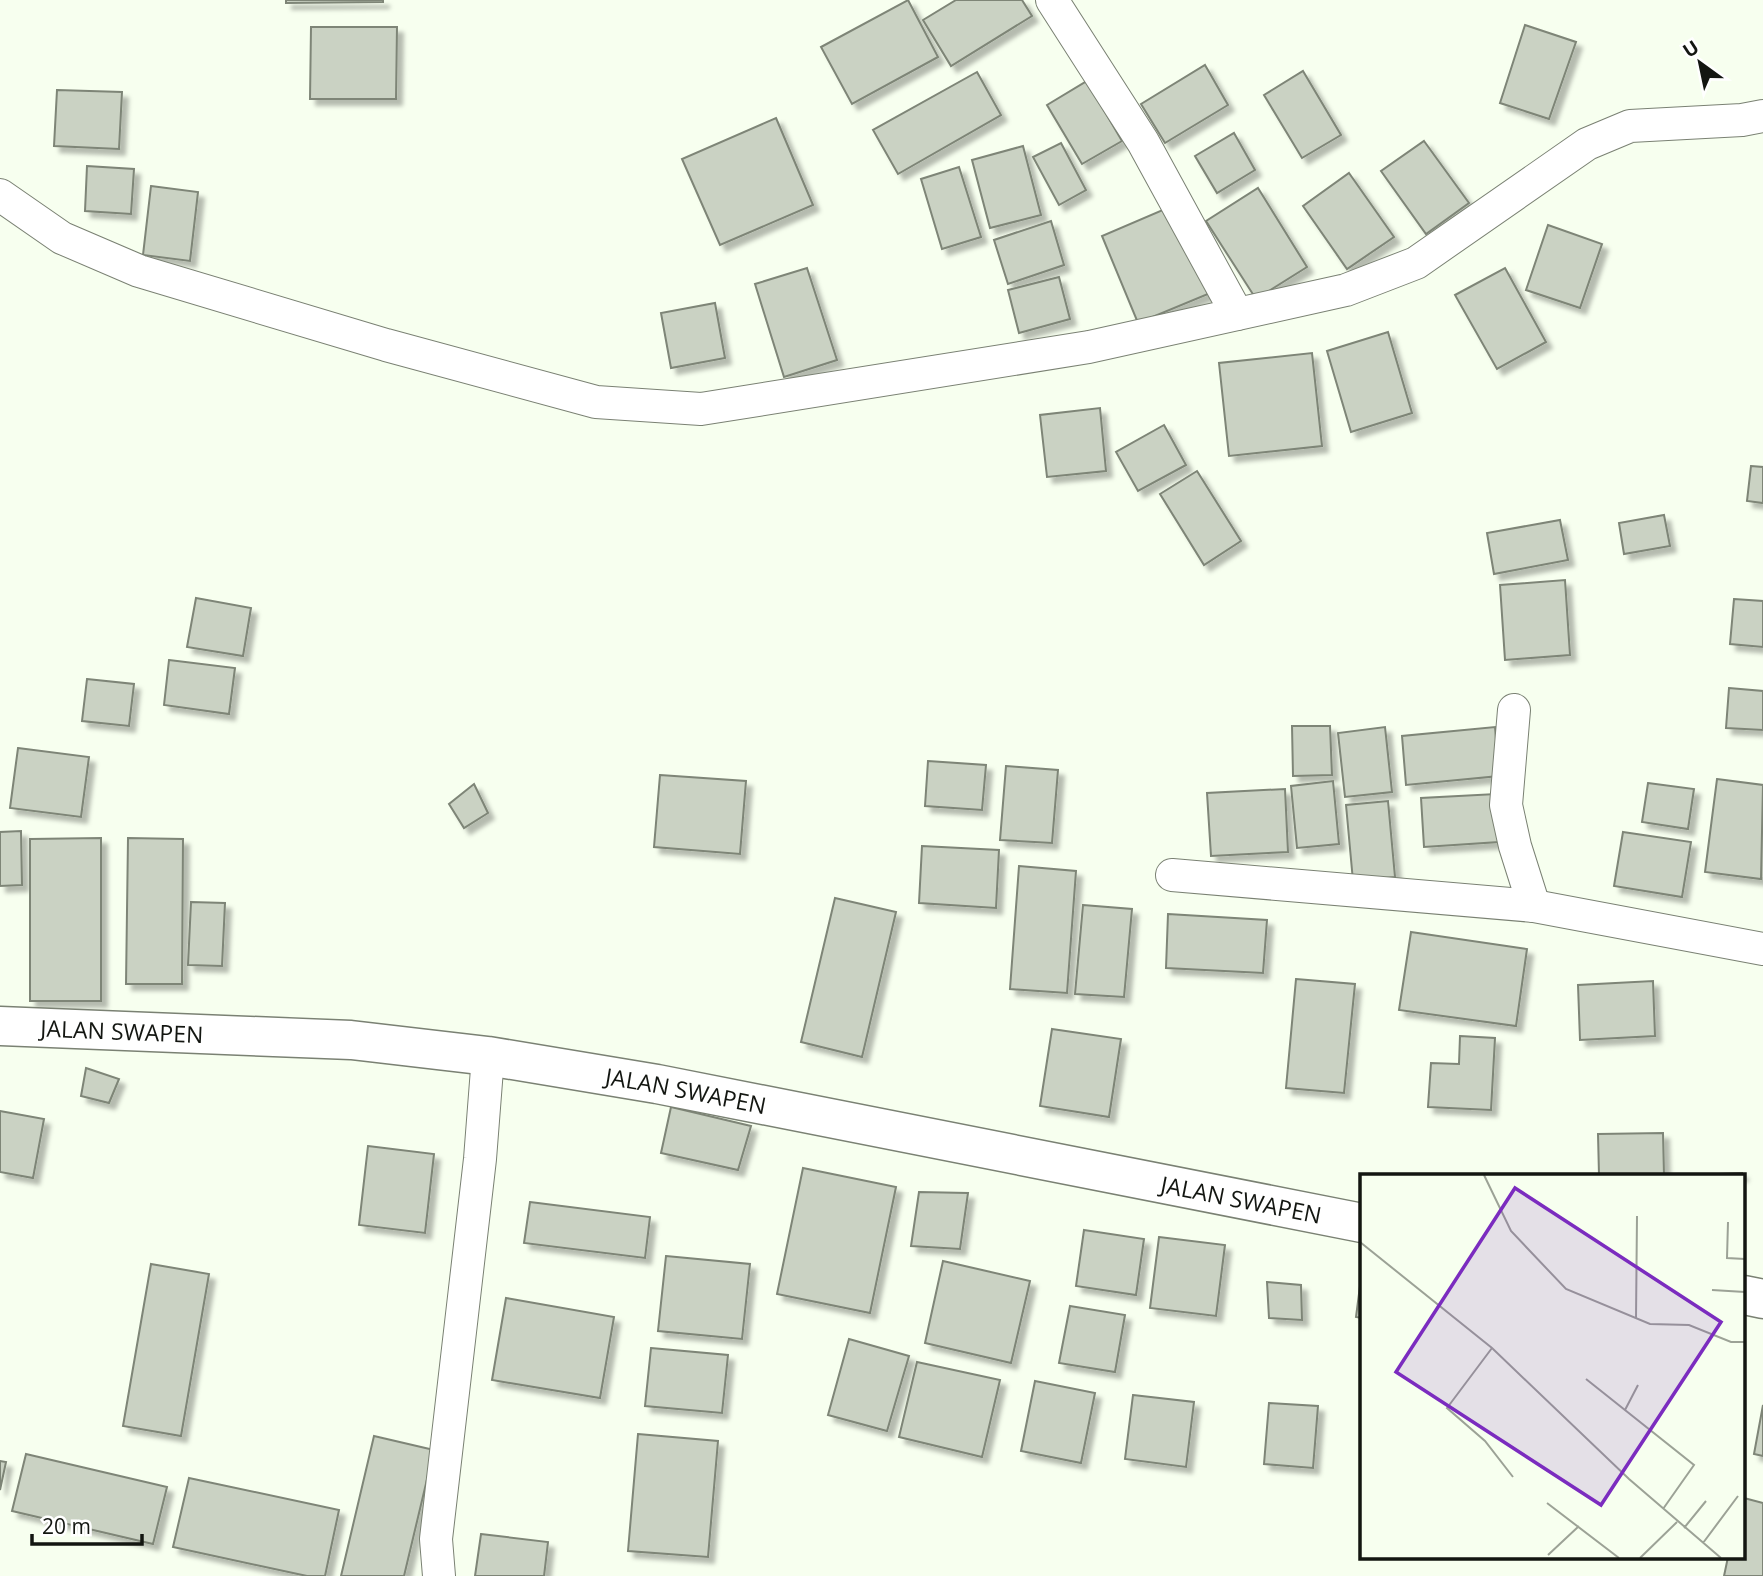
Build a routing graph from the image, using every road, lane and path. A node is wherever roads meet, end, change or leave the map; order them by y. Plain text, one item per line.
1 (1052, 0) edge
2 (1763, 116) edge
3 (0, 195) edge
4 (1237, 314) junction
5 (1514, 710) dead end
6 (1172, 875) dead end
7 (1534, 906) junction
8 (1763, 949) edge
9 (0, 1026) edge
10 (488, 1056) junction
11 (1360, 1223) edge
12 (439, 1576) edge

1 - 4 street
2 - 4 street
3 - 4 street
5 - 7 street
6 - 7 street
7 - 8 street
9 - 10 main road, JALAN SWAPEN
10 - 11 main road, JALAN SWAPEN
10 - 12 street

